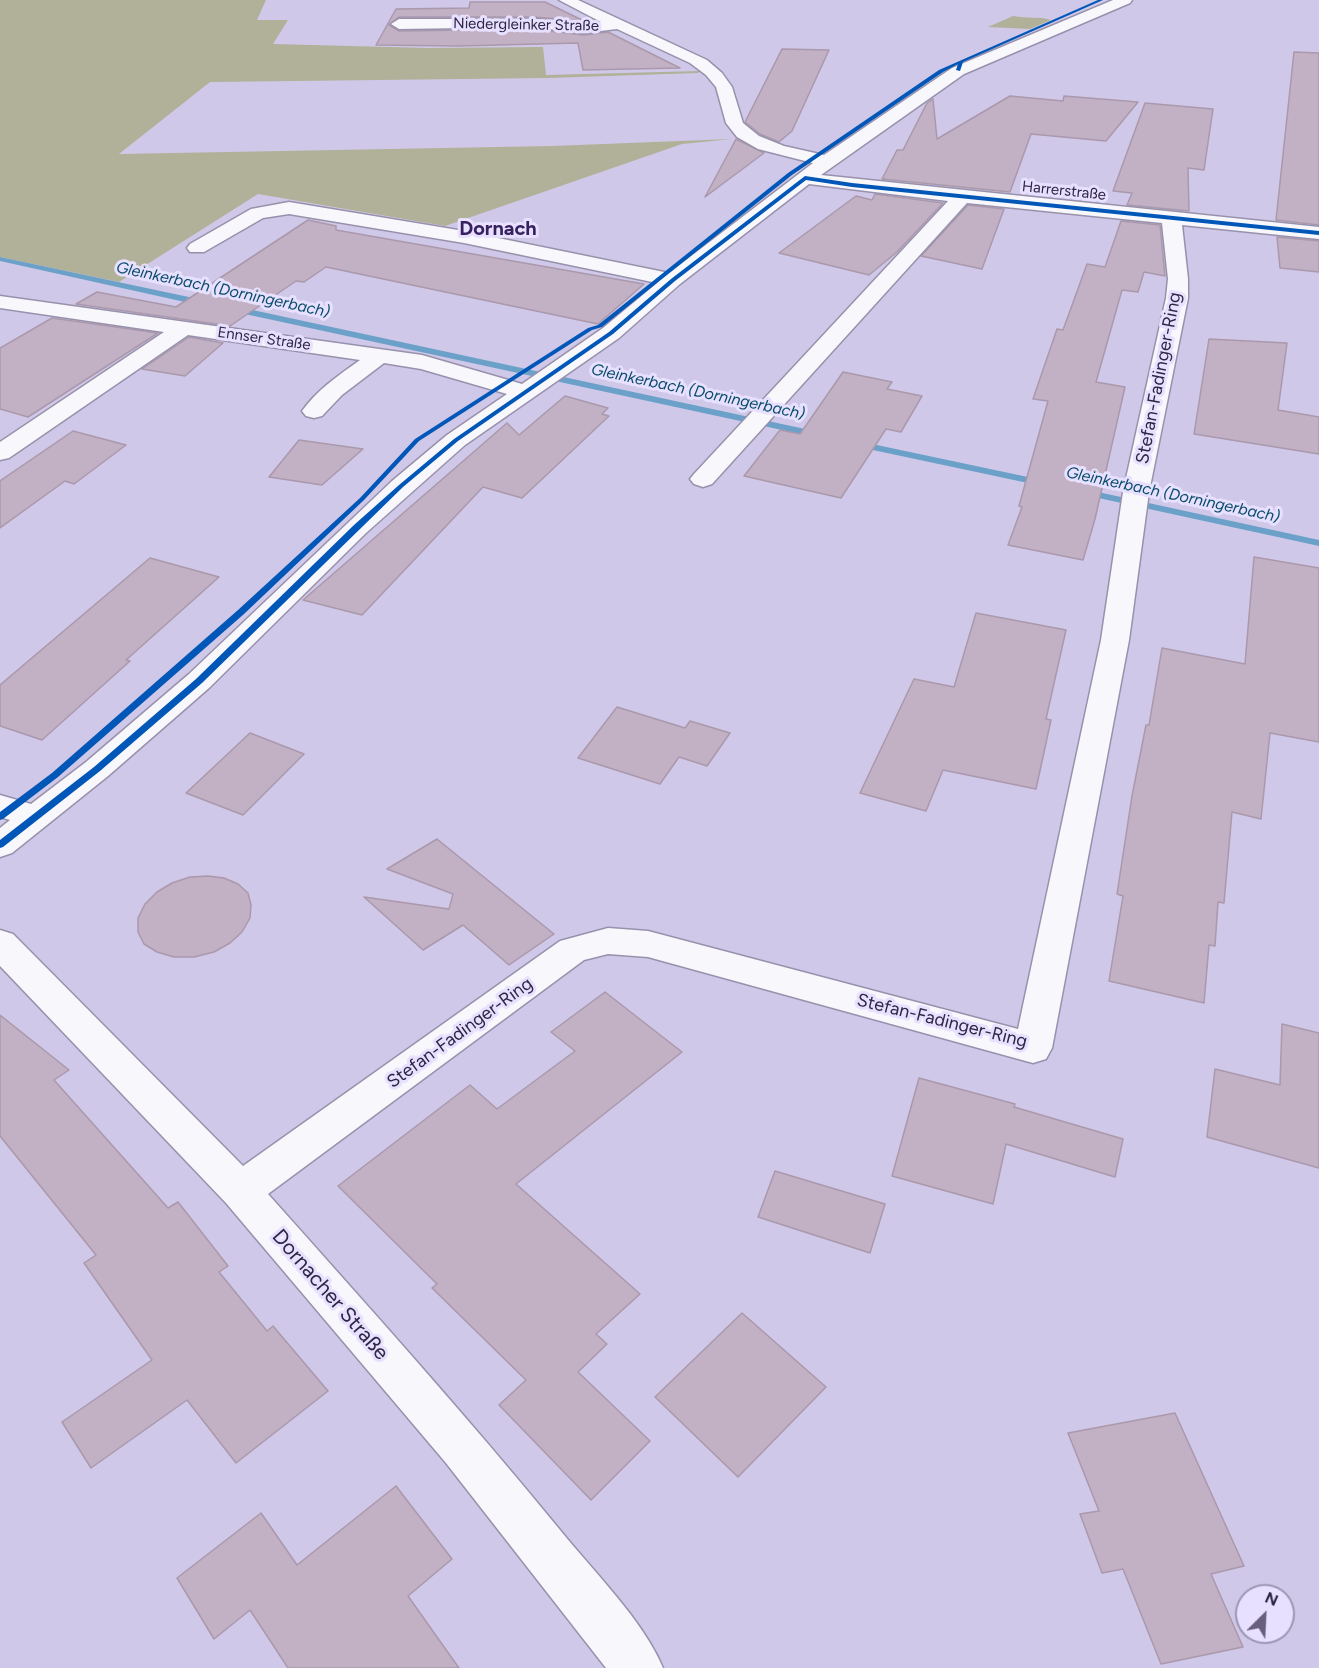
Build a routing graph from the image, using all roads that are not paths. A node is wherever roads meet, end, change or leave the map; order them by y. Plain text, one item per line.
1 (566, 0) edge
2 (1125, 0) edge
3 (399, 24) dead end
4 (618, 24) junction
5 (827, 161) junction
6 (805, 178) junction
7 (964, 195) junction
8 (1171, 218) junction
9 (1319, 232) edge
10 (197, 248) dead end
11 (673, 280) junction
12 (0, 302) edge
13 (184, 328) junction
14 (380, 356) junction
15 (542, 382) junction
16 (314, 411) dead end
17 (0, 453) edge
18 (703, 479) dead end
19 (0, 806) edge
20 (36, 818) junction
21 (0, 845) edge
22 (0, 943) edge
23 (240, 1191) junction
24 (637, 1668) edge

1 - 4 street, Niedergleinker Straße
2 - 5 street
3 - 4 street, Niedergleinker Straße
4 - 5 street, Niedergleinker Straße
5 - 6 street
6 - 7 street, Harrerstraße
6 - 11 street
7 - 8 street, Harrerstraße
7 - 18 street
8 - 9 street, Harrerstraße
8 - 23 street, Stefan-Fadinger-Ring
10 - 11 street
11 - 15 street
12 - 13 street, Ennser Straße
13 - 14 street, Ennser Straße
13 - 17 street
14 - 15 street, Ennser Straße
14 - 16 street
15 - 20 street
19 - 20 street
20 - 21 street
22 - 23 street, Dornacher Straße
23 - 24 street, Dornacher Straße

